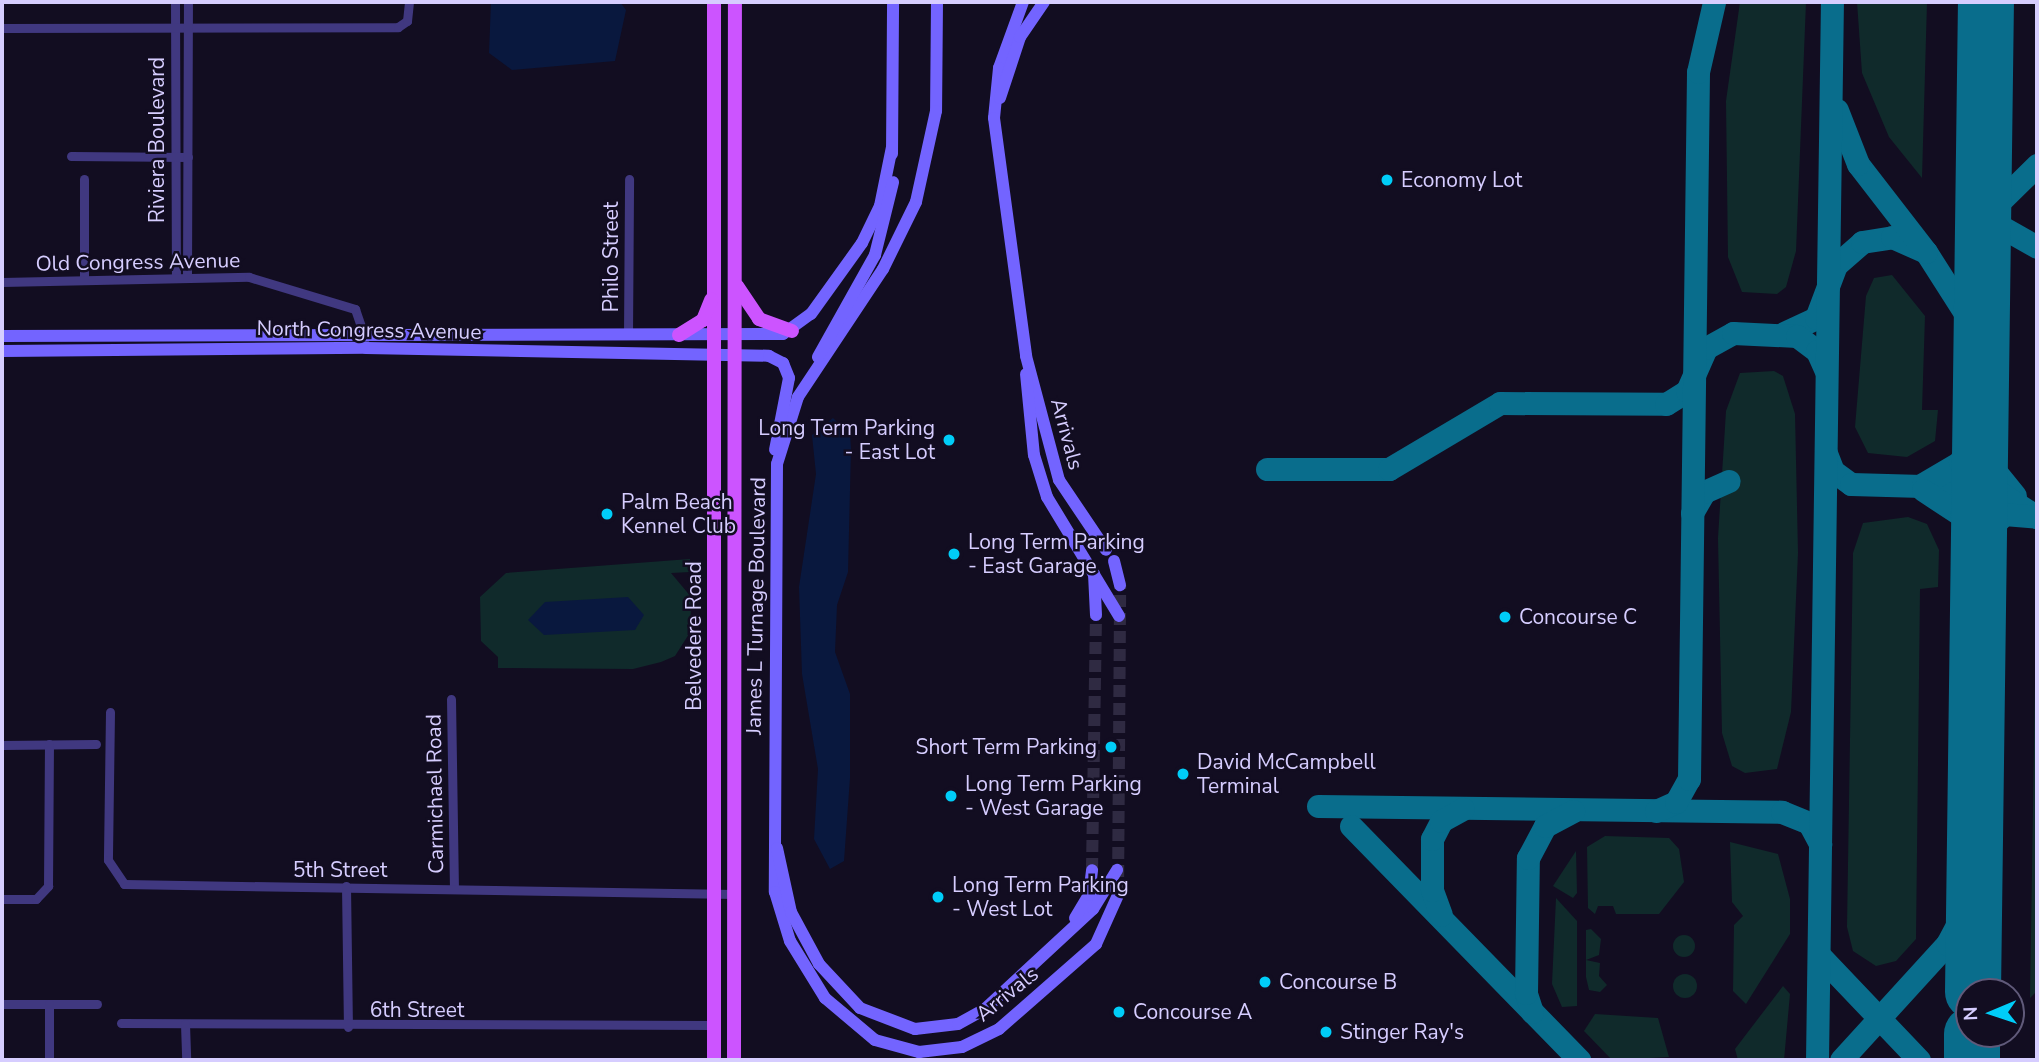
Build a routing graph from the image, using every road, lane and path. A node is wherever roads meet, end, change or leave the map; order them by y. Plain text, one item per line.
1 (175, 2) edge
2 (188, 2) edge
3 (409, 2) edge
4 (714, 2) edge
5 (735, 2) edge
6 (892, 2) edge
7 (937, 2) edge
8 (1023, 2) edge
9 (1044, 2) edge
10 (175, 27) junction
11 (188, 27) junction
12 (2, 28) edge
13 (994, 118) junction
14 (892, 147) junction
15 (71, 156) dead end
16 (174, 157) junction
17 (188, 157) junction
18 (84, 179) dead end
19 (629, 179) dead end
20 (176, 278) junction
21 (187, 278) junction
22 (84, 280) junction
23 (735, 280) junction
24 (2, 282) edge
25 (715, 285) junction
26 (792, 331) junction
27 (365, 333) junction
28 (628, 335) junction
29 (679, 335) junction
30 (2, 336) edge
31 (715, 336) junction
32 (735, 336) junction
33 (366, 348) junction
34 (2, 351) edge
35 (735, 355) junction
36 (715, 356) junction
37 (1026, 356) junction
38 (810, 376) junction
39 (775, 478) junction
40 (1094, 574) junction
41 (1119, 585) tunnel mouth
42 (1096, 615) tunnel mouth
43 (1119, 616) dead end
44 (451, 699) dead end
45 (110, 712) dead end
46 (49, 744) junction
47 (96, 744) dead end
48 (2, 745) edge
49 (774, 829) junction
50 (1092, 870) tunnel mouth
51 (1117, 870) dead end
52 (346, 886) junction
53 (454, 889) junction
54 (714, 893) junction
55 (734, 894) junction
56 (1118, 895) tunnel mouth
57 (2, 900) edge
58 (1065, 933) junction
59 (2, 1004) edge
60 (49, 1004) junction
61 (97, 1004) dead end
62 (121, 1023) dead end
63 (185, 1024) junction
64 (714, 1024) junction
65 (348, 1027) junction
66 (49, 1060) edge
67 (186, 1060) edge
68 (714, 1060) edge
69 (734, 1060) edge

1 - 10 street, Riviera Boulevard
2 - 11 street, Riviera Boulevard
3 - 11 street
4 - 25 main road, Belvedere Road
5 - 23 main road, Belvedere Road
6 - 14 street
7 - 38 street, James L Turnage Boulevard
8 - 13 street
9 - 13 street
10 - 11 street
10 - 12 street
10 - 16 street, Riviera Boulevard
11 - 17 street, Riviera Boulevard
13 - 37 street
14 - 26 street
14 - 38 street
15 - 16 street
16 - 17 street
16 - 20 street, Riviera Boulevard
17 - 21 street, Riviera Boulevard
18 - 22 street
19 - 28 street, Philo Street
20 - 21 street, Old Congress Avenue
20 - 22 street, Old Congress Avenue
21 - 27 street, Old Congress Avenue
22 - 24 street, Old Congress Avenue
23 - 26 main road
23 - 32 main road, Belvedere Road
25 - 29 main road
25 - 31 main road, Belvedere Road
26 - 32 street, North Congress Avenue
27 - 28 street, North Congress Avenue
27 - 30 street, North Congress Avenue
27 - 33 street
28 - 29 street, North Congress Avenue
29 - 31 street, North Congress Avenue
31 - 32 street, North Congress Avenue
31 - 36 main road, Belvedere Road
32 - 35 main road, Belvedere Road
33 - 34 street, North Congress Avenue
33 - 36 street, North Congress Avenue
35 - 36 street, North Congress Avenue
35 - 39 street, North Congress Avenue
35 - 55 main road, Belvedere Road
36 - 54 main road, Belvedere Road
37 - 40 street
37 - 41 street, Arrivals
38 - 39 street, James L Turnage Boulevard
39 - 49 street, James L Turnage Boulevard
40 - 42 street
40 - 43 street
44 - 53 street, Carmichael Road
45 - 52 street, 5th Street
46 - 47 street
46 - 48 street
46 - 57 street
49 - 56 street, Arrivals
49 - 58 street
50 - 58 street
51 - 58 street
52 - 53 street, 5th Street
52 - 65 street
53 - 54 street, 5th Street
54 - 55 street, 5th Street
54 - 64 main road, Belvedere Road
55 - 69 main road, Belvedere Road
59 - 60 street
60 - 61 street
60 - 66 street
62 - 63 street, 6th Street
63 - 65 street, 6th Street
63 - 67 street
64 - 65 street, 6th Street
64 - 68 main road, Belvedere Road

